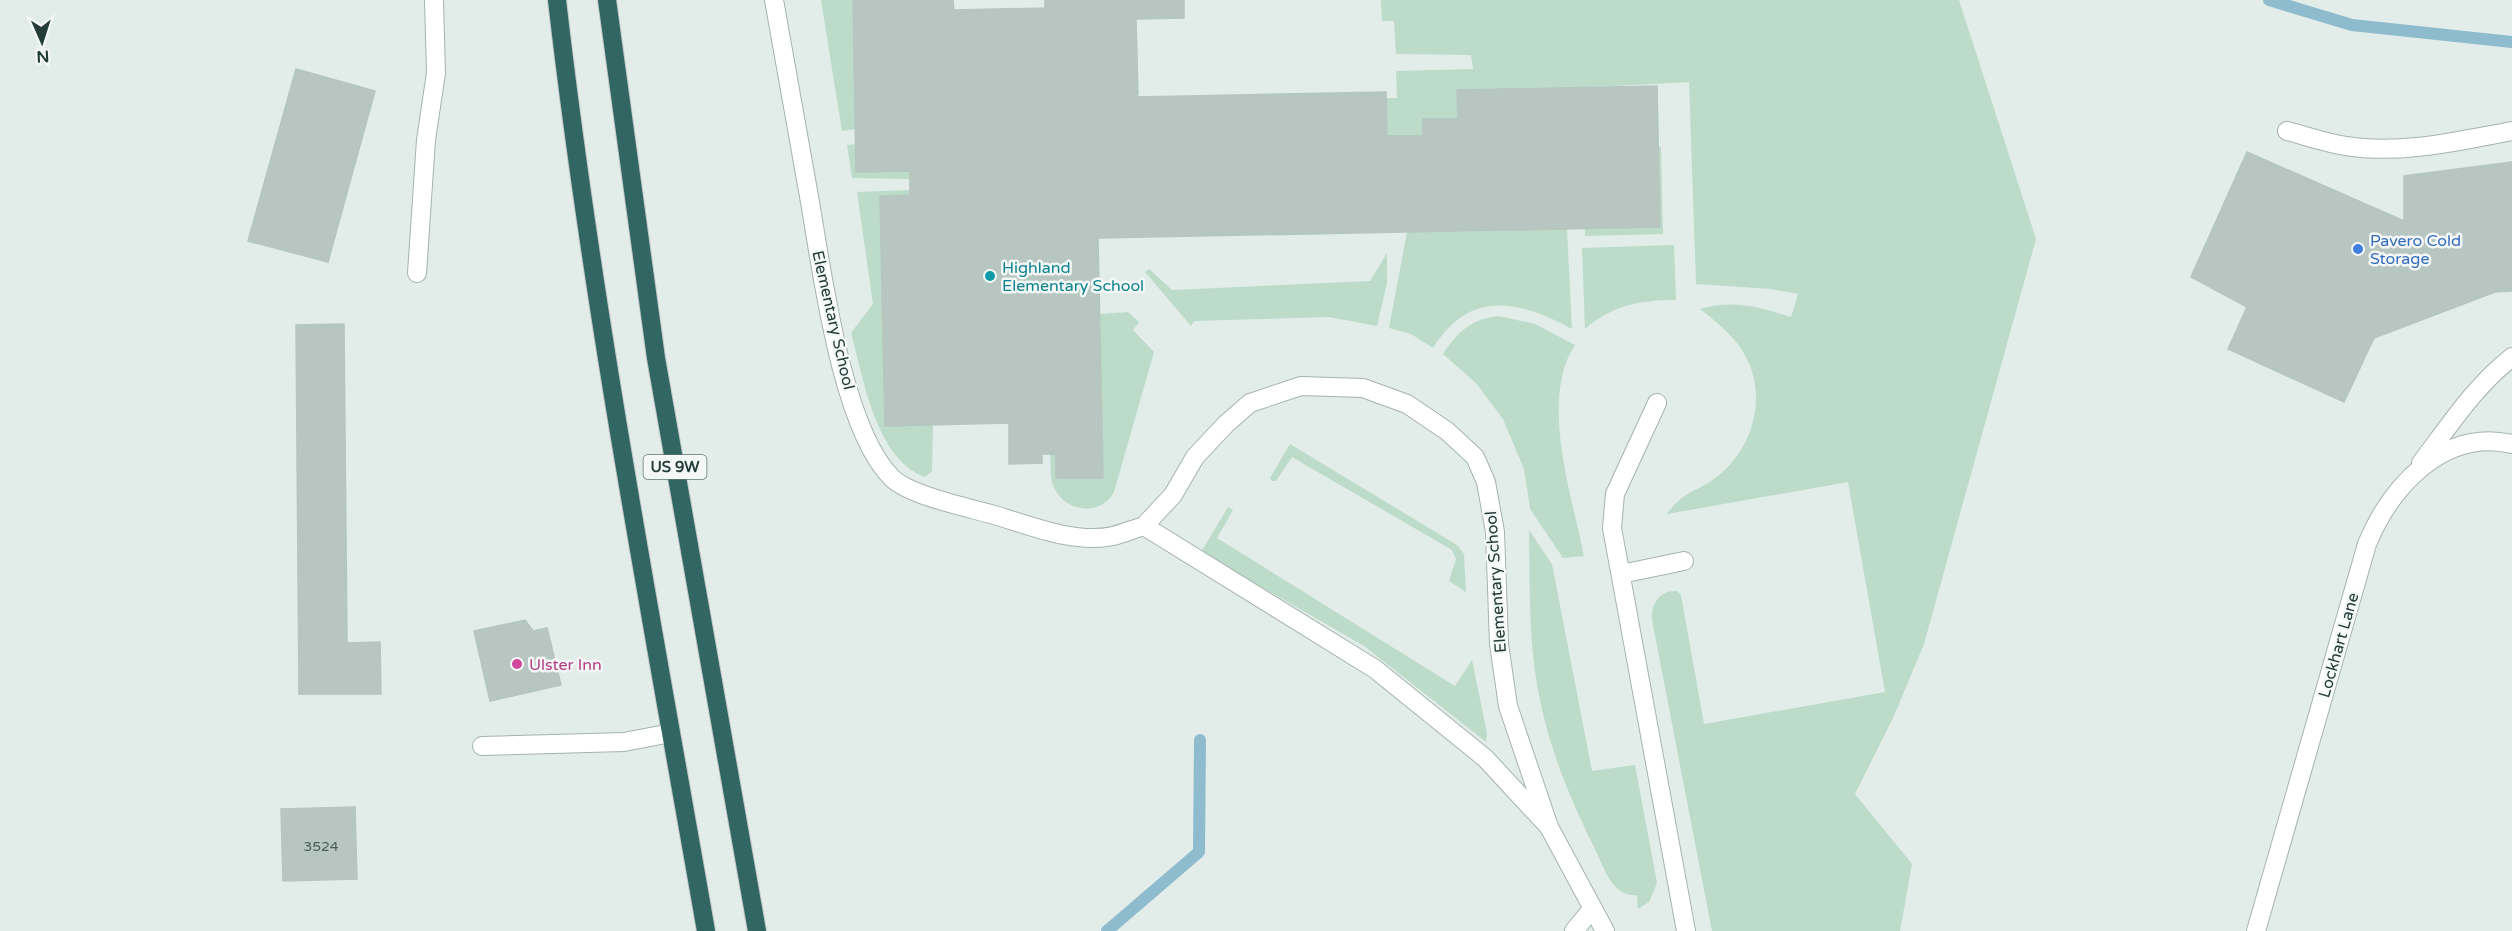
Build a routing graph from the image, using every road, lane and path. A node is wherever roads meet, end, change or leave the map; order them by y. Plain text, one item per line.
1 (434, 0) edge
2 (557, 0) edge
3 (607, 0) edge
4 (774, 0) edge
5 (2287, 131) dead end
6 (2512, 131) edge
7 (417, 273) dead end
8 (2512, 357) edge
9 (1657, 403) dead end
10 (2512, 444) edge
11 (2417, 470) junction
12 (1144, 526) junction
13 (1684, 561) dead end
14 (1621, 574) junction
15 (671, 733) junction
16 (482, 746) dead end
17 (1549, 827) junction
18 (1592, 909) junction
19 (706, 931) edge
20 (757, 931) edge
21 (1574, 931) edge
22 (1605, 931) edge
23 (1686, 931) edge
24 (2256, 931) edge

1 - 7 street
2 - 15 highway, US 9W
3 - 20 highway, US 9W
4 - 12 street, Elementary School
5 - 6 street
8 - 11 street
9 - 14 street
10 - 11 street, Lockhart Lane
11 - 24 street, Lockhart Lane
12 - 17 street, Elementary School
12 - 17 street, Elementary School
13 - 14 street
14 - 23 street
15 - 16 street
15 - 19 highway, US 9W
17 - 18 street, Elementary School
18 - 21 street
18 - 22 street, Elementary School

